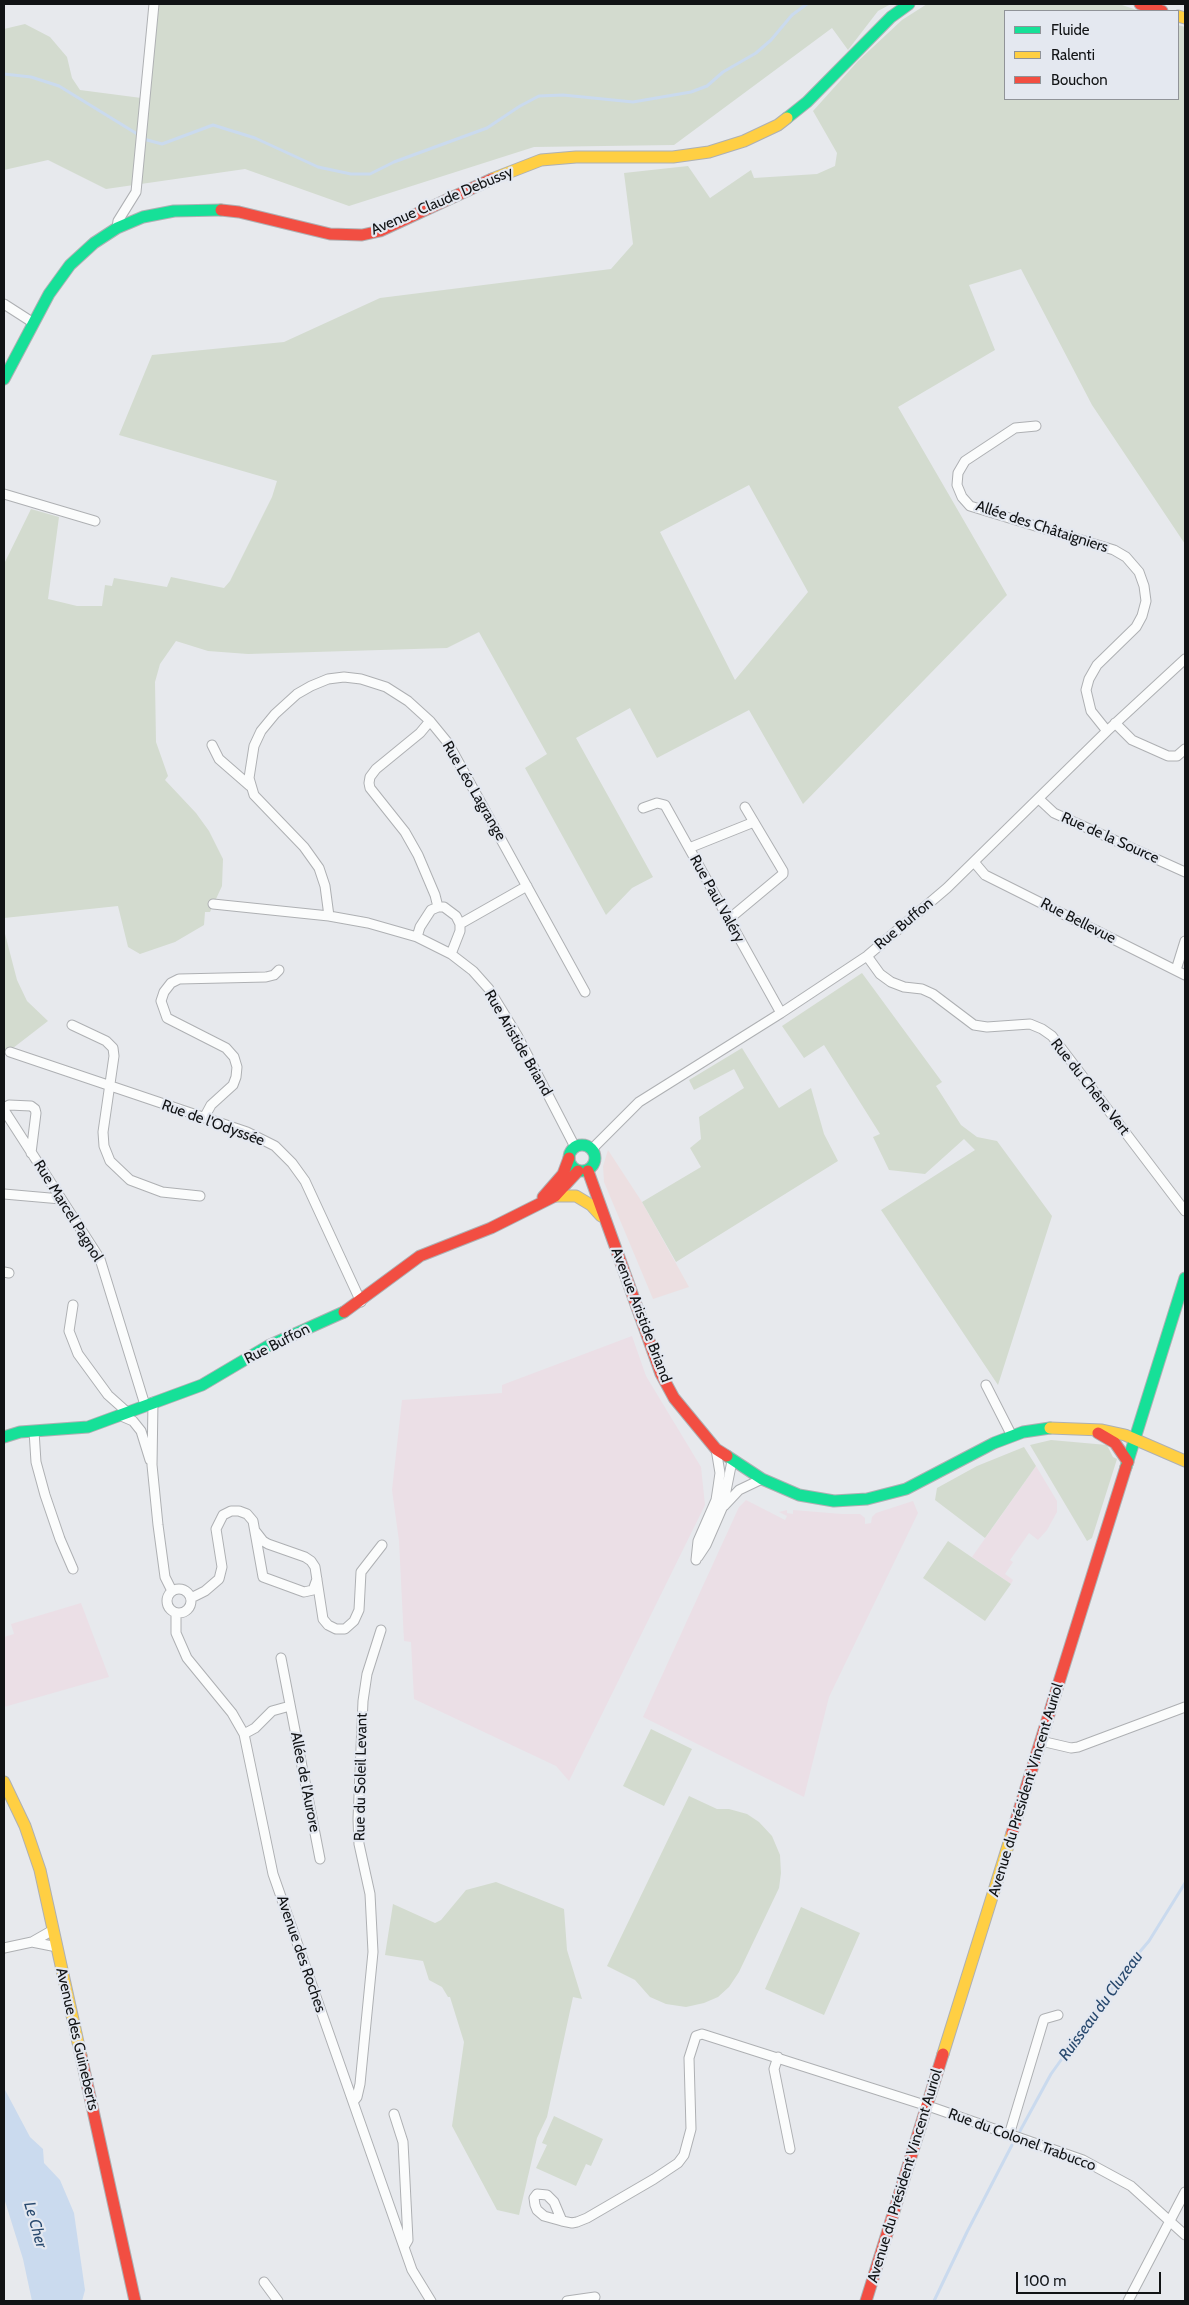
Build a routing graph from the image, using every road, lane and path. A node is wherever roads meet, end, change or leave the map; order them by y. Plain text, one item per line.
1 (154, 4) edge
2 (909, 4) edge
3 (1140, 4) edge
4 (1159, 10) edge
5 (117, 228) junction
6 (4, 304) edge
7 (32, 322) junction
8 (4, 379) edge
9 (1036, 426) dead end
10 (4, 494) edge
11 (95, 521) dead end
12 (1185, 659) edge
13 (430, 721) junction
14 (1115, 722) junction
15 (1106, 731) junction
16 (212, 745) dead end
17 (1185, 749) edge
18 (250, 786) junction
19 (1039, 799) junction
20 (745, 807) dead end
21 (642, 808) dead end
22 (754, 822) junction
23 (689, 848) junction
24 (974, 862) junction
25 (1185, 872) edge
26 (527, 886) junction
27 (213, 904) dead end
28 (438, 907) junction
29 (329, 916) junction
30 (729, 919) junction
31 (460, 924) junction
32 (417, 937) junction
33 (1185, 941) edge
34 (452, 954) junction
35 (867, 956) junction
36 (279, 970) dead end
37 (1176, 970) junction
38 (1185, 975) edge
39 (585, 992) dead end
40 (782, 1013) junction
41 (72, 1025) dead end
42 (10, 1052) dead end
43 (109, 1086) junction
44 (4, 1109) edge
45 (204, 1118) junction
46 (575, 1147) junction
47 (592, 1149) junction
48 (31, 1153) junction
49 (569, 1158) junction
50 (583, 1171) junction
51 (4, 1194) edge
52 (200, 1196) dead end
53 (555, 1196) junction
54 (61, 1199) junction
55 (532, 1207) junction
56 (1185, 1211) edge
57 (604, 1219) junction
58 (1185, 1278) edge
59 (361, 1302) junction
60 (72, 1305) dead end
61 (986, 1386) dead end
62 (149, 1403) junction
63 (123, 1414) junction
64 (1079, 1428) junction
65 (34, 1431) junction
66 (1012, 1436) junction
67 (4, 1437) edge
68 (1136, 1438) junction
69 (716, 1448) junction
70 (732, 1461) junction
71 (1185, 1461) edge
72 (1128, 1462) junction
73 (152, 1464) junction
74 (762, 1480) junction
75 (723, 1506) junction
76 (256, 1531) junction
77 (382, 1545) dead end
78 (73, 1569) dead end
79 (316, 1579) junction
80 (172, 1591) junction
81 (304, 1592) junction
82 (191, 1598) junction
83 (320, 1604) junction
84 (176, 1613) junction
85 (381, 1630) dead end
86 (281, 1658) dead end
87 (290, 1706) junction
88 (1185, 1706) edge
89 (244, 1734) junction
90 (1041, 1742) junction
91 (4, 1782) edge
92 (320, 1859) dead end
93 (53, 1930) junction
94 (32, 1942) junction
95 (57, 1947) junction
96 (4, 1948) edge
97 (1058, 2015) dead end
98 (778, 2057) junction
99 (353, 2102) junction
100 (926, 2106) junction
101 (394, 2114) dead end
102 (1008, 2135) junction
103 (790, 2149) dead end
104 (1185, 2192) edge
105 (562, 2221) dead end
106 (1170, 2221) junction
107 (1185, 2235) edge
108 (404, 2247) junction
109 (264, 2282) dead end
110 (595, 2297) dead end
111 (136, 2301) edge
112 (278, 2301) edge
113 (431, 2301) edge
114 (566, 2301) edge
115 (866, 2301) edge
116 (1128, 2301) edge

1 - 5 street
2 - 5 main road, Avenue Claude Debussy
3 - 4 main road
5 - 7 main road, Avenue Claude Debussy
6 - 7 street
7 - 8 main road, Avenue Claude Debussy
9 - 15 street, Allée des Châtaigniers
10 - 11 street
12 - 14 street, Rue Buffon
13 - 18 street, Rue Léo Lagrange
13 - 26 street, Rue Léo Lagrange
13 - 28 street
14 - 15 street, Rue Buffon
14 - 17 street
15 - 19 street, Rue Buffon
16 - 18 street
18 - 29 street
19 - 24 street, Rue Buffon
19 - 25 street, Rue de la Source
20 - 22 street
21 - 23 street, Rue Paul Valéry
22 - 23 street
22 - 30 street
23 - 30 street, Rue Paul Valéry
24 - 35 street, Rue Buffon
24 - 37 street, Rue Bellevue
26 - 31 street
26 - 39 street, Rue Léo Lagrange
27 - 29 street, Rue Aristide Briand
28 - 31 street
28 - 32 street
29 - 32 street, Rue Aristide Briand
30 - 40 street, Rue Paul Valéry
31 - 34 street
32 - 34 street, Rue Aristide Briand
33 - 37 street
34 - 46 street, Rue Aristide Briand
35 - 40 street, Rue Buffon
35 - 56 street, Rue du Chêne Vert
36 - 45 street
37 - 38 street, Rue Bellevue
40 - 47 street, Rue Buffon
41 - 43 street
42 - 43 street, Rue de l'Odyssée
43 - 45 street, Rue de l'Odyssée
43 - 52 street
44 - 48 street, Rue Marcel Pagnol
44 - 48 street
45 - 59 street, Rue de l'Odyssée
46 - 47 main road
46 - 49 main road
47 - 50 main road
48 - 54 street, Rue Marcel Pagnol
49 - 50 main road
49 - 55 main road, Rue Buffon
50 - 53 main road, Rue Buffon
50 - 57 main road, Avenue Aristide Briand
51 - 54 street
53 - 55 main road, Rue Buffon
53 - 57 main road
54 - 62 street, Rue Marcel Pagnol
55 - 59 main road, Rue Buffon
57 - 69 main road, Avenue Aristide Briand
58 - 68 main road, Avenue du Président Vincent Auriol
59 - 62 main road, Rue Buffon
60 - 63 street
61 - 66 street
62 - 63 main road, Rue Buffon
62 - 73 street, Rue Marcel Pagnol
63 - 65 main road, Rue Buffon
63 - 73 street
64 - 66 main road, Avenue Aristide Briand
64 - 68 main road, Avenue Aristide Briand
64 - 72 main road
65 - 67 main road, Rue Buffon
65 - 78 street
66 - 74 main road, Avenue Aristide Briand
68 - 71 main road, Avenue Aristide Briand
68 - 72 main road, Avenue du Président Vincent Auriol
69 - 70 main road, Avenue Aristide Briand
69 - 75 street
70 - 74 main road, Avenue Aristide Briand
70 - 75 street
72 - 90 main road, Avenue du Président Vincent Auriol
73 - 80 street
74 - 75 street
76 - 79 street
76 - 81 street
76 - 82 street
77 - 83 street
79 - 81 street
79 - 83 street
80 - 82 street
80 - 84 street
81 - 83 street
82 - 84 street
84 - 89 street, Avenue des Roches
85 - 99 street, Rue du Soleil Levant
86 - 87 street, Allée de l'Aurore
87 - 89 street
87 - 92 street, Allée de l'Aurore
88 - 90 street
89 - 99 street, Avenue des Roches
90 - 100 main road, Avenue du Président Vincent Auriol
91 - 93 main road, Avenue des Guineberts
93 - 94 street
93 - 95 main road, Avenue des Guineberts
94 - 95 street
94 - 96 street
95 - 111 main road, Avenue des Guineberts
97 - 102 street
98 - 100 street, Rue du Colonel Trabucco
98 - 103 street
98 - 105 street, Rue du Colonel Trabucco
99 - 108 street, Avenue des Roches
100 - 102 street, Rue du Colonel Trabucco
100 - 115 main road, Avenue du Président Vincent Auriol
101 - 108 street
102 - 106 street, Rue du Colonel Trabucco
104 - 106 street
106 - 107 street, Rue du Colonel Trabucco
106 - 116 street
108 - 113 street, Avenue des Roches
109 - 112 street
110 - 114 street

